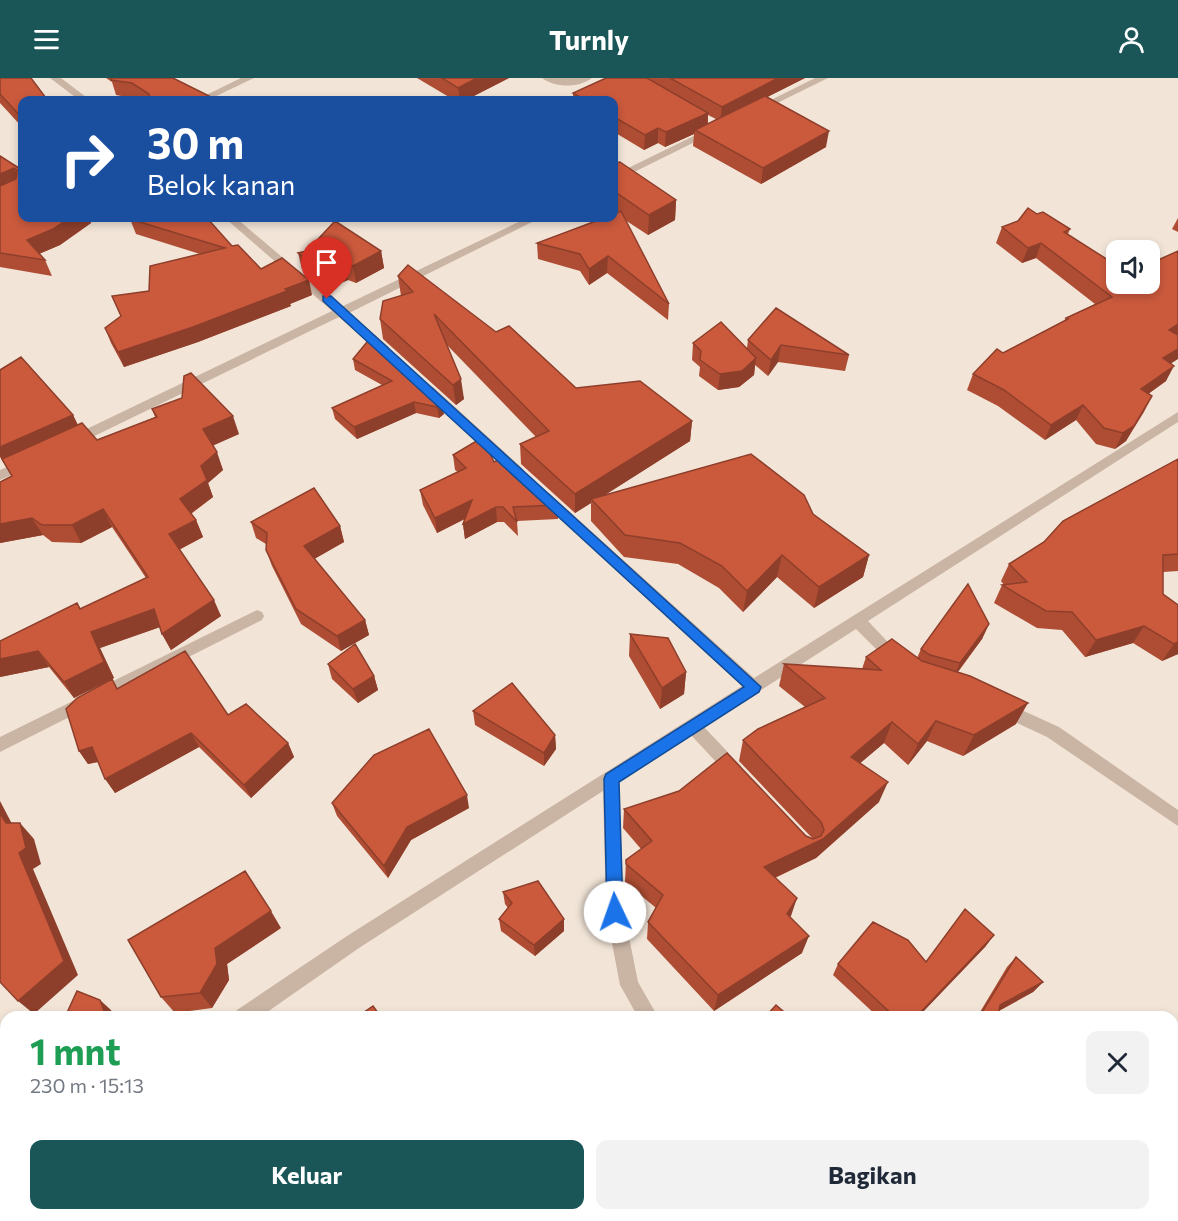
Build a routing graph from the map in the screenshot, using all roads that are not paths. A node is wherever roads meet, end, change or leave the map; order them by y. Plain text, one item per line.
1 (55, 78) edge
2 (249, 78) edge
3 (547, 78) edge
4 (587, 78) edge
5 (823, 78) edge
6 (80, 96) edge
7 (210, 96) edge
8 (750, 113) edge
9 (709, 122) edge
10 (618, 177) edge
11 (235, 222) edge
12 (527, 222) edge
13 (343, 312) junction
14 (392, 357) edge
15 (418, 381) edge
16 (1178, 416) edge
17 (63, 446) edge
18 (42, 456) edge
19 (0, 476) edge
20 (257, 615) dead end
21 (858, 621) junction
22 (910, 671) edge
23 (754, 687) junction
24 (993, 703) edge
25 (694, 727) junction
26 (0, 745) edge
27 (611, 779) junction
28 (742, 779) edge
29 (1178, 819) edge
30 (253, 1011) edge
31 (645, 1011) edge

1 - 6 street
2 - 7 street
3 - 4 street
5 - 8 street
9 - 10 street
11 - 13 street
12 - 13 street
13 - 14 street
13 - 17 street
15 - 23 street
16 - 21 street
18 - 19 street
20 - 26 street
21 - 22 street
21 - 23 street
23 - 25 street
24 - 29 street
25 - 27 street
25 - 28 street
27 - 30 street
27 - 31 street

